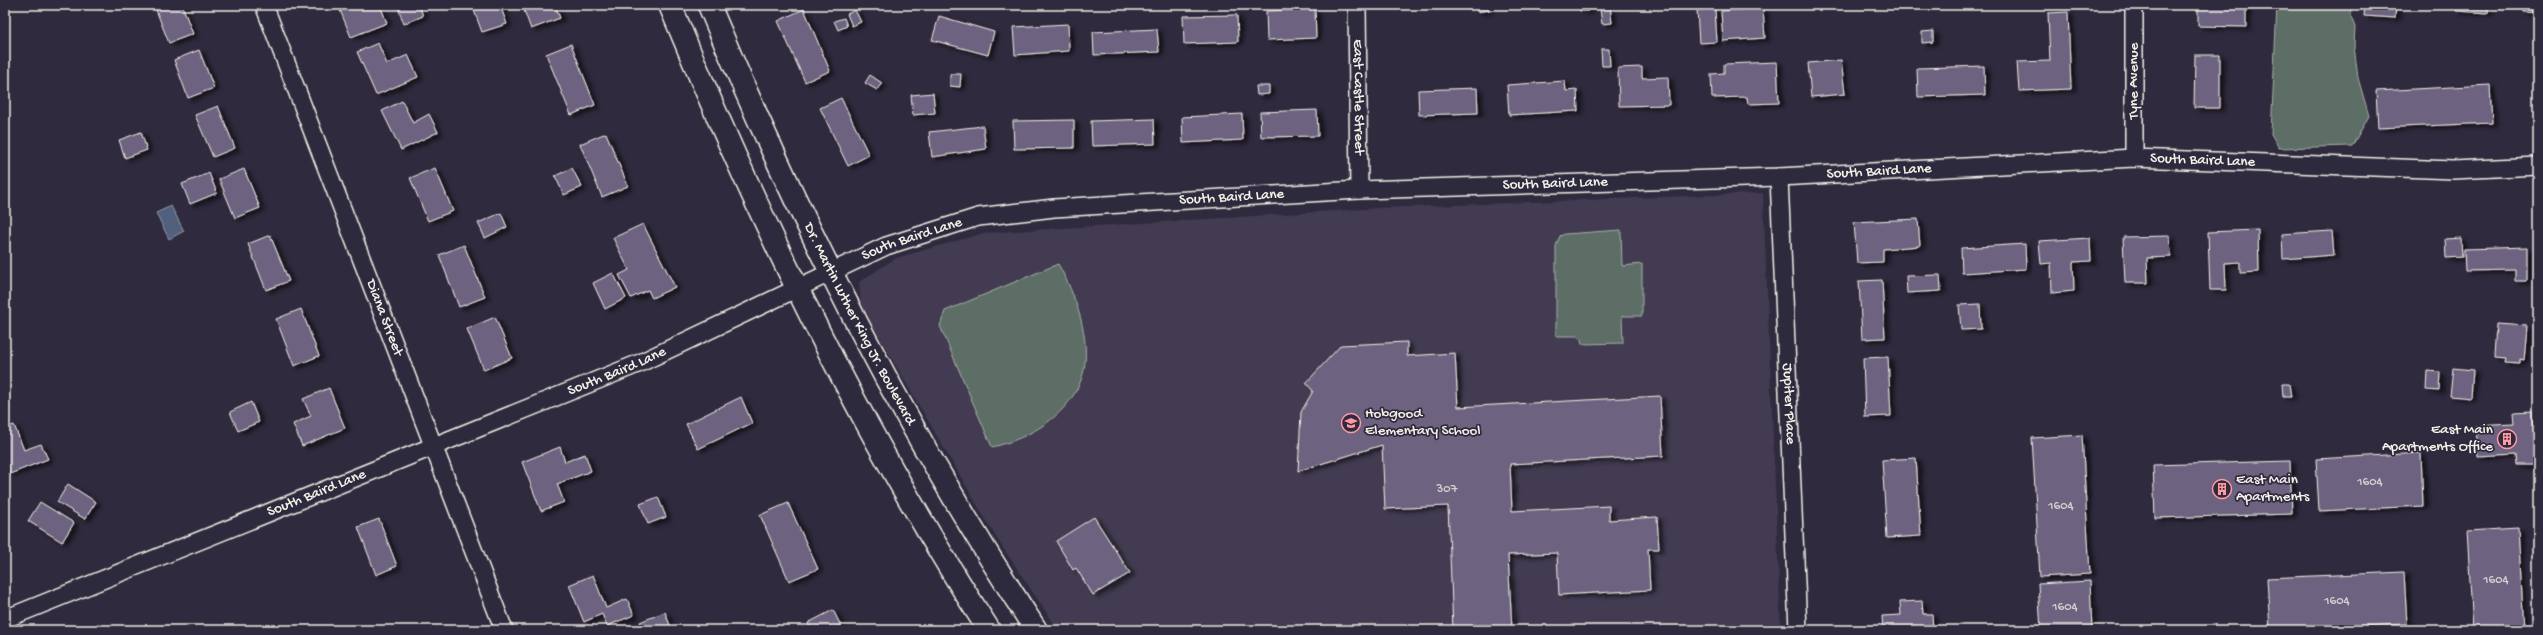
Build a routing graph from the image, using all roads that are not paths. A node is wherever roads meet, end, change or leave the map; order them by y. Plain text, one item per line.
1 (264, 5) edge
2 (670, 5) edge
3 (709, 5) edge
4 (1357, 5) edge
5 (2134, 5) edge
6 (2134, 158) junction
7 (2538, 166) edge
8 (1779, 177) junction
9 (1359, 190) junction
10 (831, 272) junction
11 (798, 288) junction
12 (432, 448) junction
13 (5, 619) edge
14 (504, 630) edge
15 (989, 630) edge
16 (1036, 630) edge
17 (1798, 630) edge

1 - 12 street, Diana Street
2 - 11 main road
3 - 10 main road, Dr. Martin Luther King Jr. Boulevard
4 - 9 street, East Castle Street
5 - 6 street, Tyne Avenue
6 - 7 street, South Baird Lane
6 - 8 street, South Baird Lane
8 - 9 street, South Baird Lane
8 - 17 street, Jupiter Place
9 - 10 street, South Baird Lane
10 - 11 street, South Baird Lane
10 - 16 main road, Dr. Martin Luther King Jr. Boulevard
11 - 12 street, South Baird Lane
11 - 15 main road
12 - 13 street, South Baird Lane
12 - 14 street, Diana Street

